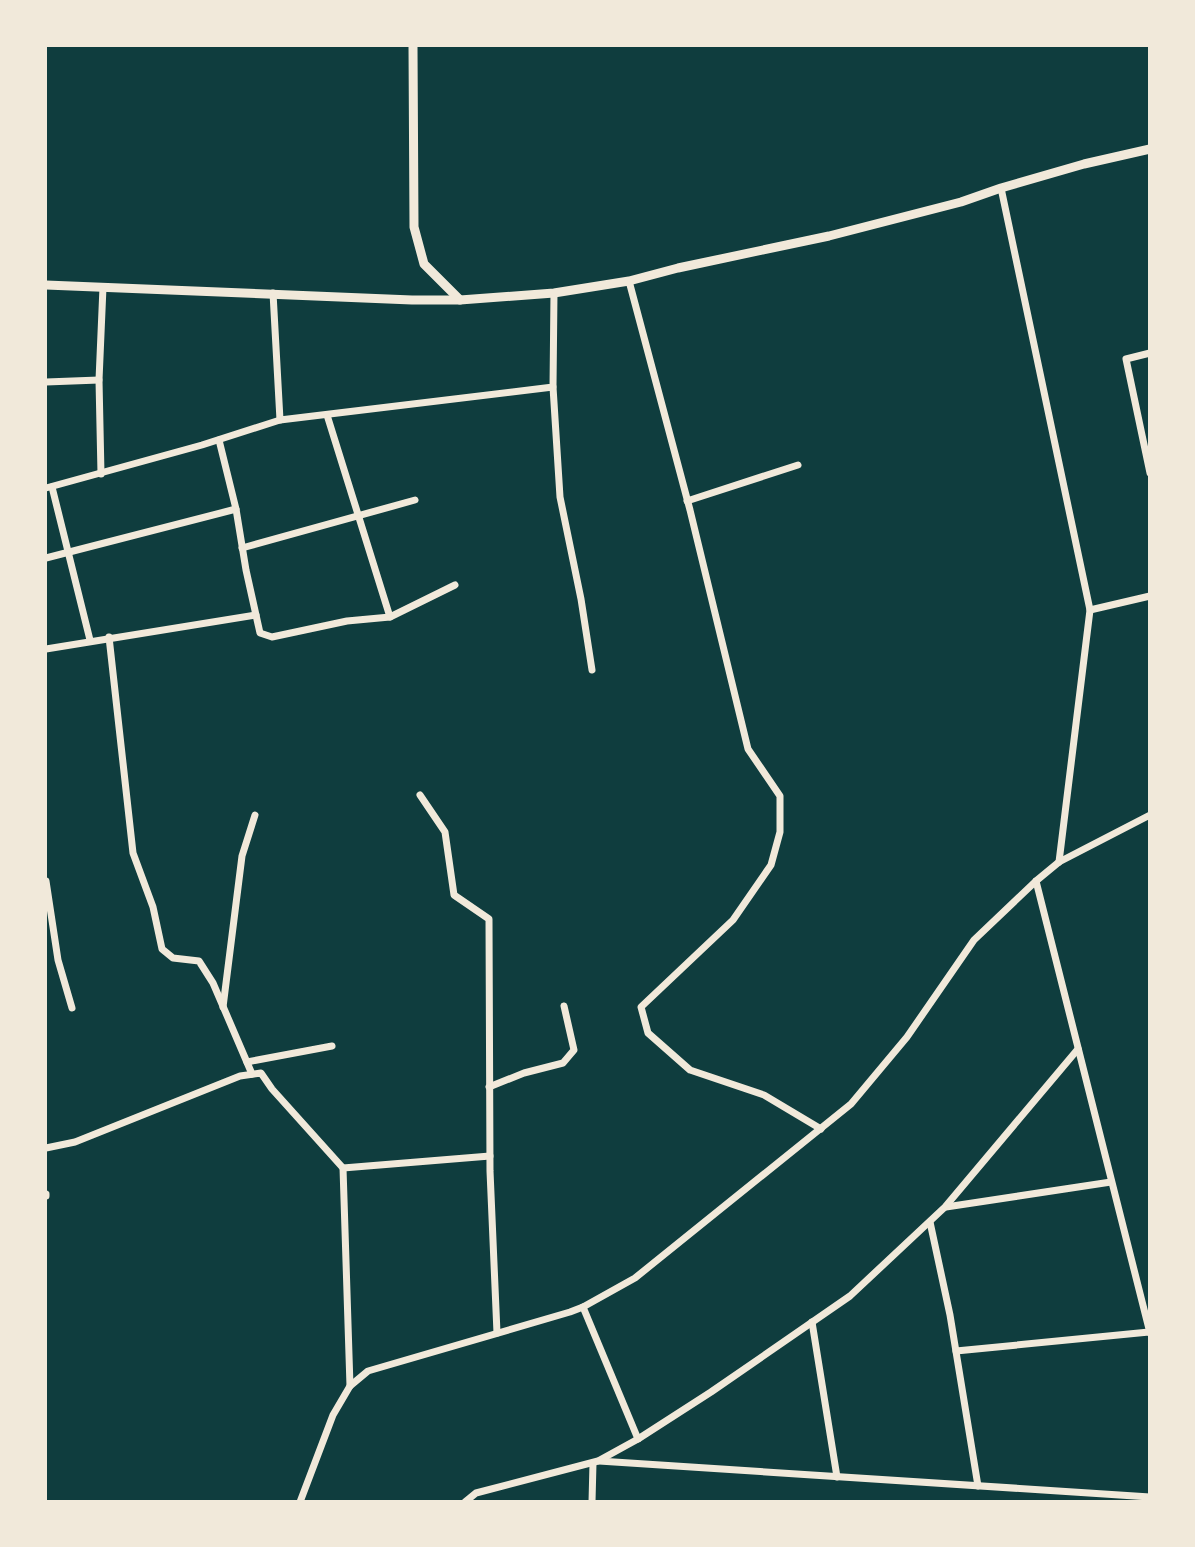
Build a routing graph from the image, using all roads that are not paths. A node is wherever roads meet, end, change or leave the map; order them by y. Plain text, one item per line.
1 (413, 46) edge
2 (1150, 149) edge
3 (1001, 188) junction
4 (629, 281) junction
5 (46, 285) edge
6 (103, 287) junction
7 (273, 293) junction
8 (554, 293) junction
9 (460, 300) junction
10 (1150, 353) edge
11 (99, 380) junction
12 (46, 382) edge
13 (553, 387) junction
14 (327, 415) junction
15 (280, 420) junction
16 (219, 440) junction
17 (798, 465) dead end
18 (1150, 473) edge
19 (101, 474) junction
20 (49, 488) edge
21 (415, 500) dead end
22 (687, 501) junction
23 (236, 509) junction
24 (359, 516) junction
25 (242, 548) junction
26 (69, 552) junction
27 (46, 558) edge
28 (455, 585) dead end
29 (1150, 596) edge
30 (1090, 610) junction
31 (256, 615) junction
32 (390, 617) junction
33 (110, 637) junction
34 (90, 640) junction
35 (46, 649) edge
36 (592, 670) dead end
37 (420, 795) dead end
38 (255, 815) dead end
39 (1150, 816) edge
40 (1059, 862) junction
41 (46, 881) edge
42 (1036, 881) junction
43 (564, 1006) dead end
44 (72, 1008) dead end
45 (223, 1008) junction
46 (332, 1046) dead end
47 (1078, 1049) junction
48 (247, 1062) junction
49 (252, 1074) junction
50 (489, 1087) junction
51 (821, 1129) junction
52 (46, 1148) edge
53 (490, 1156) junction
54 (343, 1168) junction
55 (1111, 1182) junction
56 (945, 1207) junction
57 (930, 1222) junction
58 (583, 1307) junction
59 (812, 1322) junction
60 (1149, 1332) edge
61 (498, 1333) junction
62 (956, 1351) junction
63 (350, 1386) junction
64 (638, 1439) junction
65 (596, 1462) junction
66 (837, 1477) junction
67 (978, 1486) junction
68 (1150, 1497) edge
69 (300, 1502) edge
70 (465, 1502) edge
71 (592, 1502) edge

1 - 9 street
2 - 3 street
3 - 4 street
3 - 30 street
4 - 8 street
4 - 22 street
5 - 6 street
6 - 7 street
6 - 11 street
7 - 9 street
7 - 15 street
8 - 9 street
8 - 13 street
10 - 18 street
11 - 12 street
11 - 19 street
13 - 14 street
13 - 36 street
14 - 15 street
14 - 24 street
15 - 16 street
16 - 19 street
16 - 23 street
17 - 22 street
19 - 20 street
20 - 26 street
21 - 24 street
22 - 51 street
23 - 25 street
23 - 26 street
24 - 25 street
24 - 32 street
25 - 31 street
26 - 27 street
26 - 34 street
28 - 32 street
29 - 30 street
30 - 40 street
31 - 32 street
31 - 33 street
33 - 34 street
33 - 45 street
34 - 35 street
37 - 50 street
38 - 45 street
39 - 40 street
40 - 42 street
41 - 44 street
42 - 47 street
42 - 51 street
43 - 50 street
45 - 48 street
46 - 48 street
47 - 55 street
47 - 56 street
48 - 49 street
49 - 52 street
49 - 54 street
50 - 53 street
51 - 58 street
53 - 54 street
53 - 61 street
54 - 63 street
55 - 56 street
55 - 60 street
56 - 57 street
57 - 59 street
57 - 62 street
58 - 61 street
58 - 64 street
59 - 64 street
59 - 66 street
60 - 62 street
61 - 63 street
62 - 67 street
63 - 69 street
64 - 65 street
65 - 66 street
65 - 70 street
65 - 71 street
66 - 67 street
67 - 68 street

